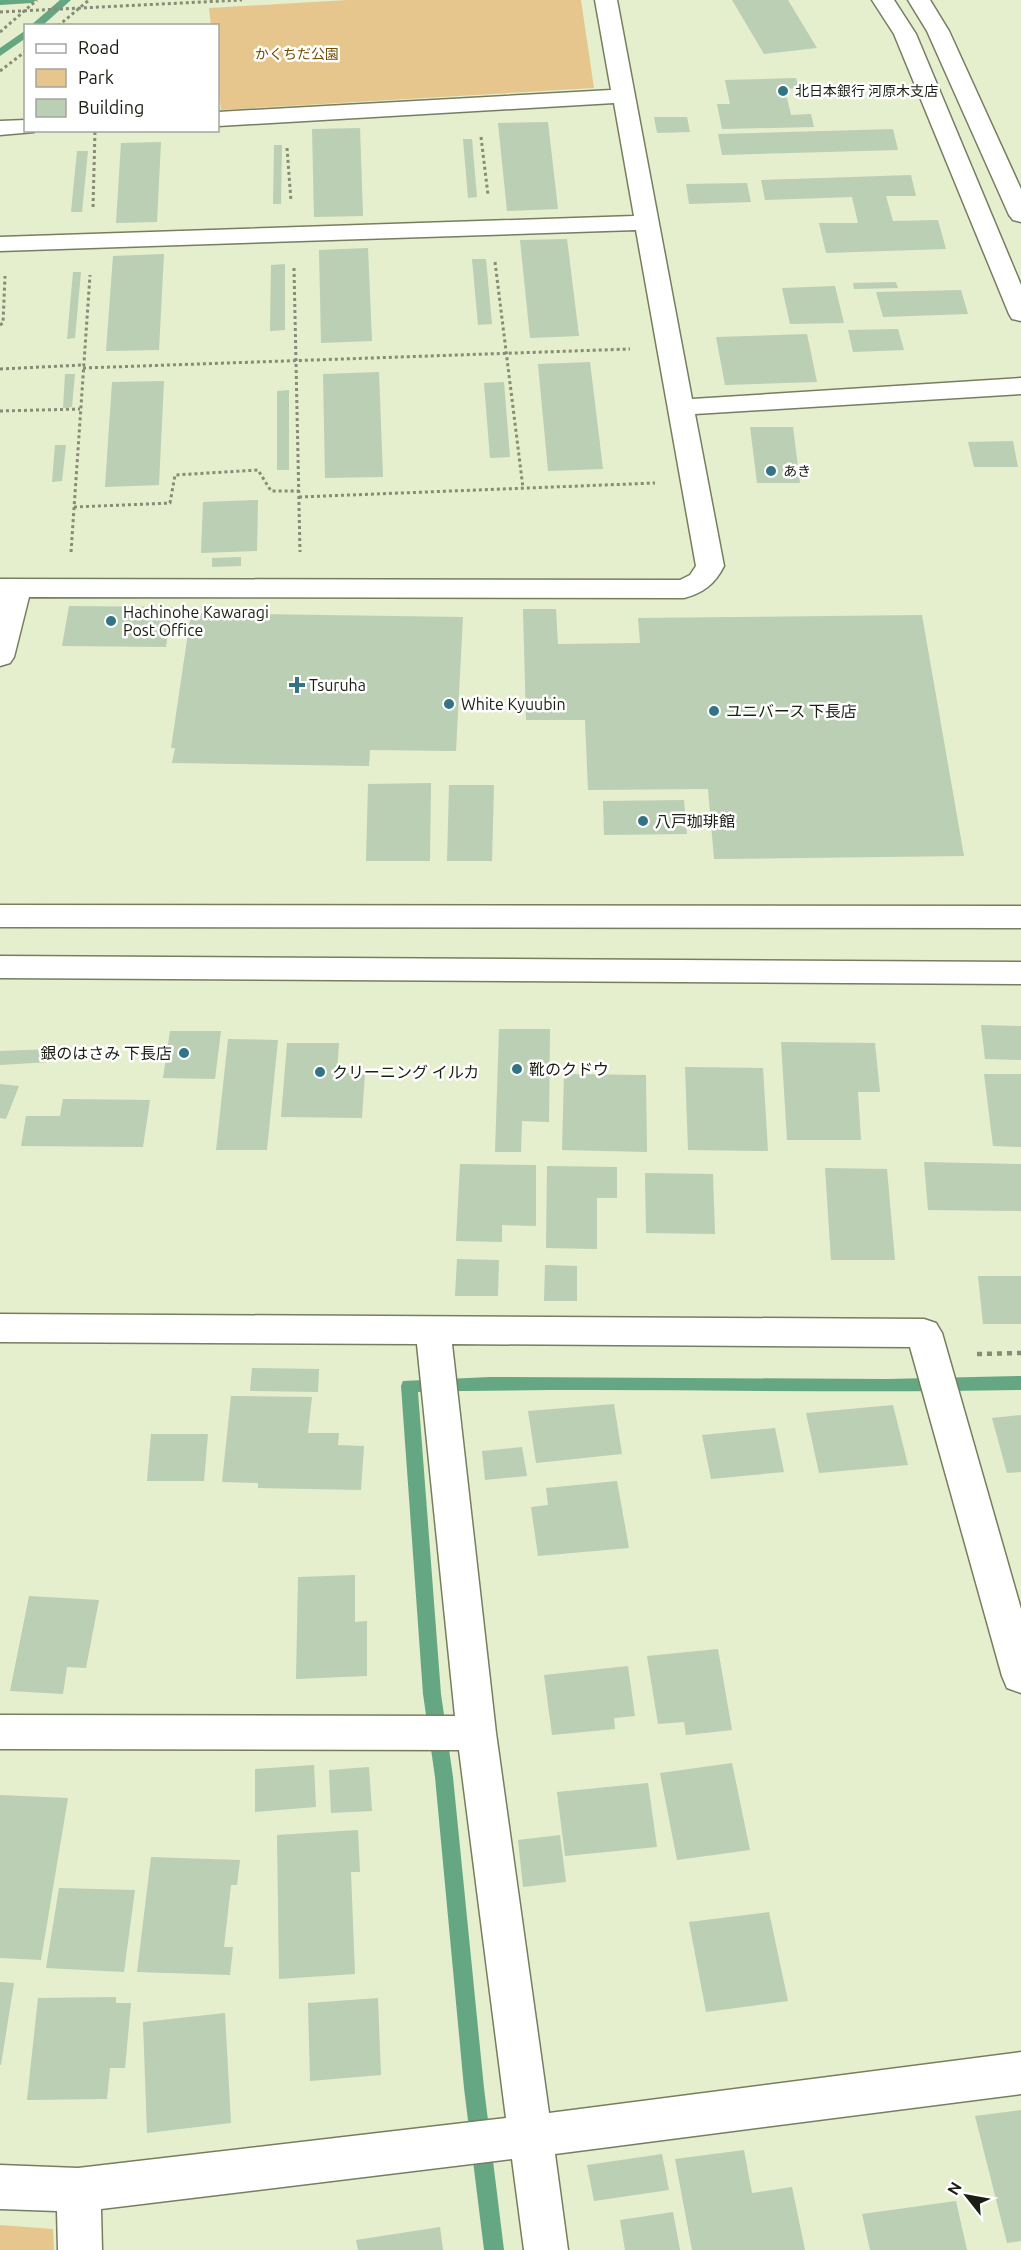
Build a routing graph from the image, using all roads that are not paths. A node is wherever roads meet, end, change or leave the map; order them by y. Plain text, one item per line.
1 (606, 0) edge
2 (883, 0) edge
3 (919, 0) edge
4 (622, 96) junction
5 (219, 118) edge
6 (24, 127) edge
7 (0, 128) edge
8 (1021, 215) edge
9 (645, 223) junction
10 (3, 244) edge
11 (1021, 314) edge
12 (1021, 386) edge
13 (679, 407) junction
14 (9, 588) edge
15 (0, 657) edge
16 (0, 916) edge
17 (1021, 918) edge
18 (0, 967) edge
19 (1021, 973) edge
20 (0, 1328) edge
21 (433, 1331) junction
22 (1021, 1676) edge
23 (0, 1732) edge
24 (476, 1733) junction
25 (1021, 2073) edge
26 (531, 2136) junction
27 (0, 2187) edge
28 (78, 2190) junction
29 (80, 2250) edge
30 (546, 2250) edge

1 - 4 street
2 - 11 street
3 - 8 street
4 - 5 street
4 - 9 street
6 - 7 street
9 - 10 street
9 - 13 street
12 - 13 street
13 - 14 street
14 - 15 street
16 - 17 street
18 - 19 street
20 - 21 street
21 - 22 street
21 - 24 street
23 - 24 street
24 - 26 street
25 - 26 street
26 - 28 street
26 - 30 street
27 - 28 street
28 - 29 street

